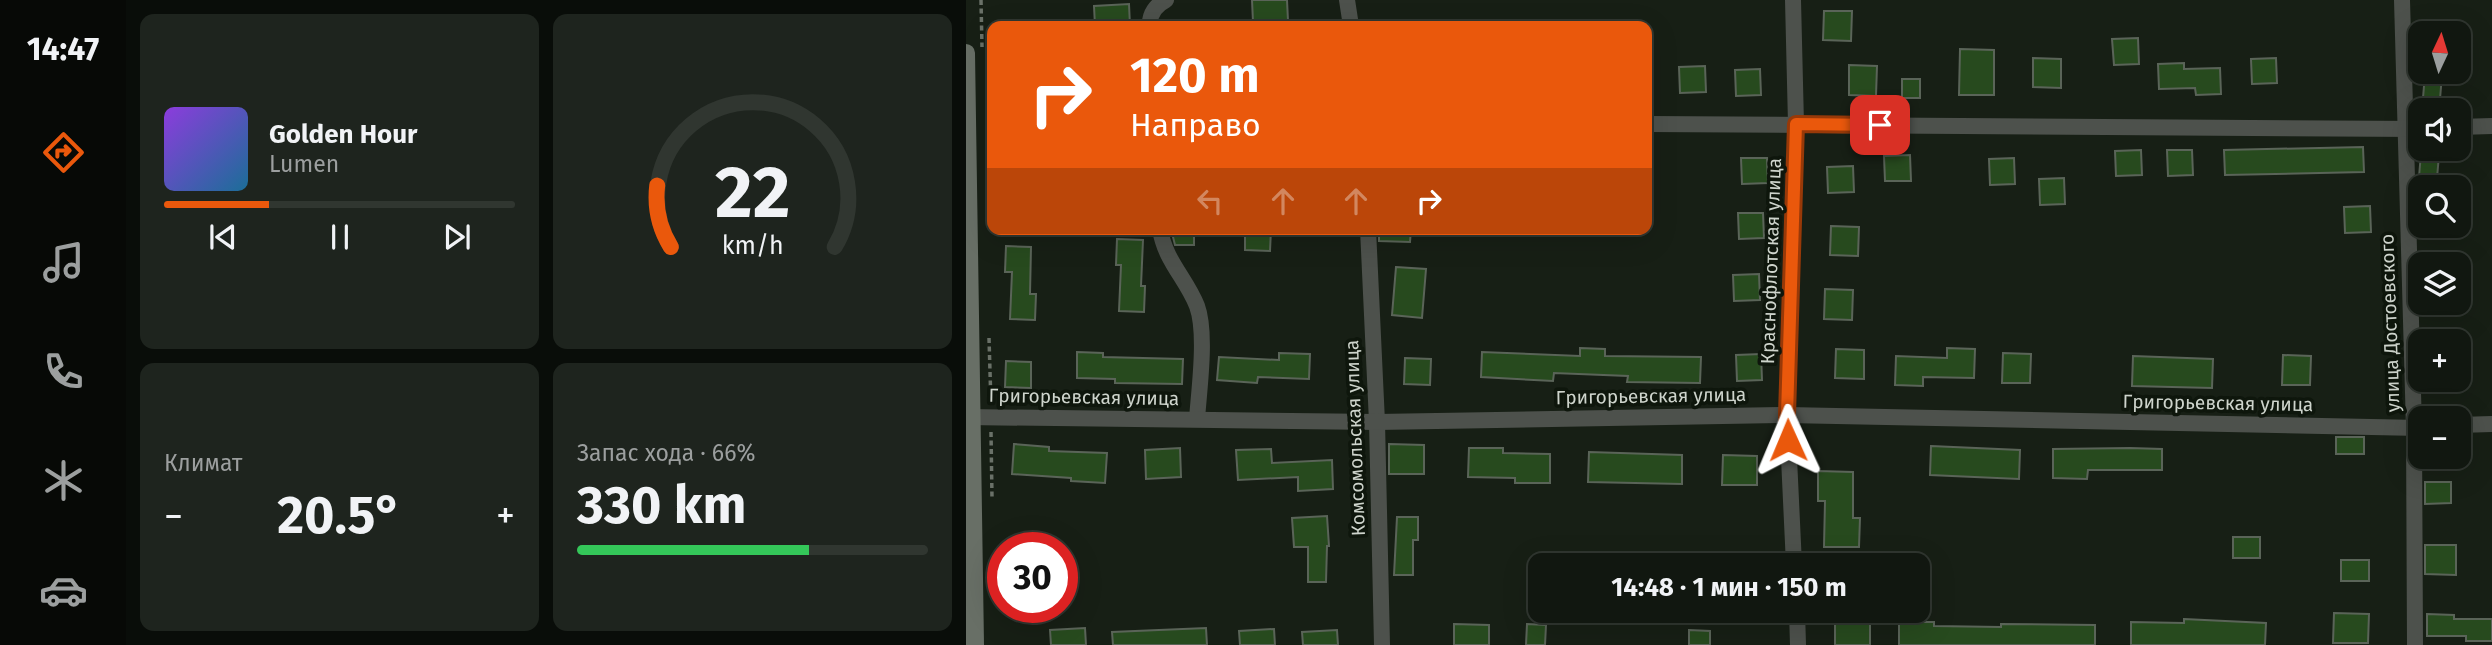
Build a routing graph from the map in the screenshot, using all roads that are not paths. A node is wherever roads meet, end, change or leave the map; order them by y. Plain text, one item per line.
1 (1166, 0) edge
2 (1347, 0) edge
3 (1793, 0) edge
4 (2402, 0) edge
5 (1150, 21) edge
6 (1350, 21) edge
7 (966, 53) edge
8 (2410, 98) edge
9 (1652, 124) edge
10 (1796, 124) junction
11 (2492, 126) edge
12 (2471, 127) edge
13 (2408, 129) edge
14 (2413, 161) edge
15 (1161, 235) edge
16 (1368, 235) edge
17 (2417, 406) edge
18 (1787, 415) junction
19 (969, 417) edge
20 (1197, 419) junction
21 (1377, 422) junction
22 (2492, 424) edge
23 (2471, 425) edge
24 (2408, 428) edge
25 (2417, 469) edge
26 (1793, 553) edge
27 (1797, 623) edge
28 (975, 645) edge
29 (1382, 645) edge
30 (1798, 645) edge
31 (2415, 645) edge

1 - 5 street
2 - 6 street
3 - 10 street, Краснофлотская улица
4 - 8 street, улица Достоевского
7 - 19 main road
9 - 10 street
10 - 13 street
10 - 18 street, Краснофлотская улица
11 - 12 street
14 - 17 street, улица Достоевского
15 - 20 street
16 - 21 street, Комсомольская улица
18 - 21 street, Григорьевская улица
18 - 24 street, Григорьевская улица
18 - 26 street, Краснофлотская улица
19 - 20 street, Григорьевская улица
19 - 28 main road
20 - 21 street, Григорьевская улица
21 - 29 street, Комсомольская улица
22 - 23 street
25 - 31 street, улица Достоевского
27 - 30 street

